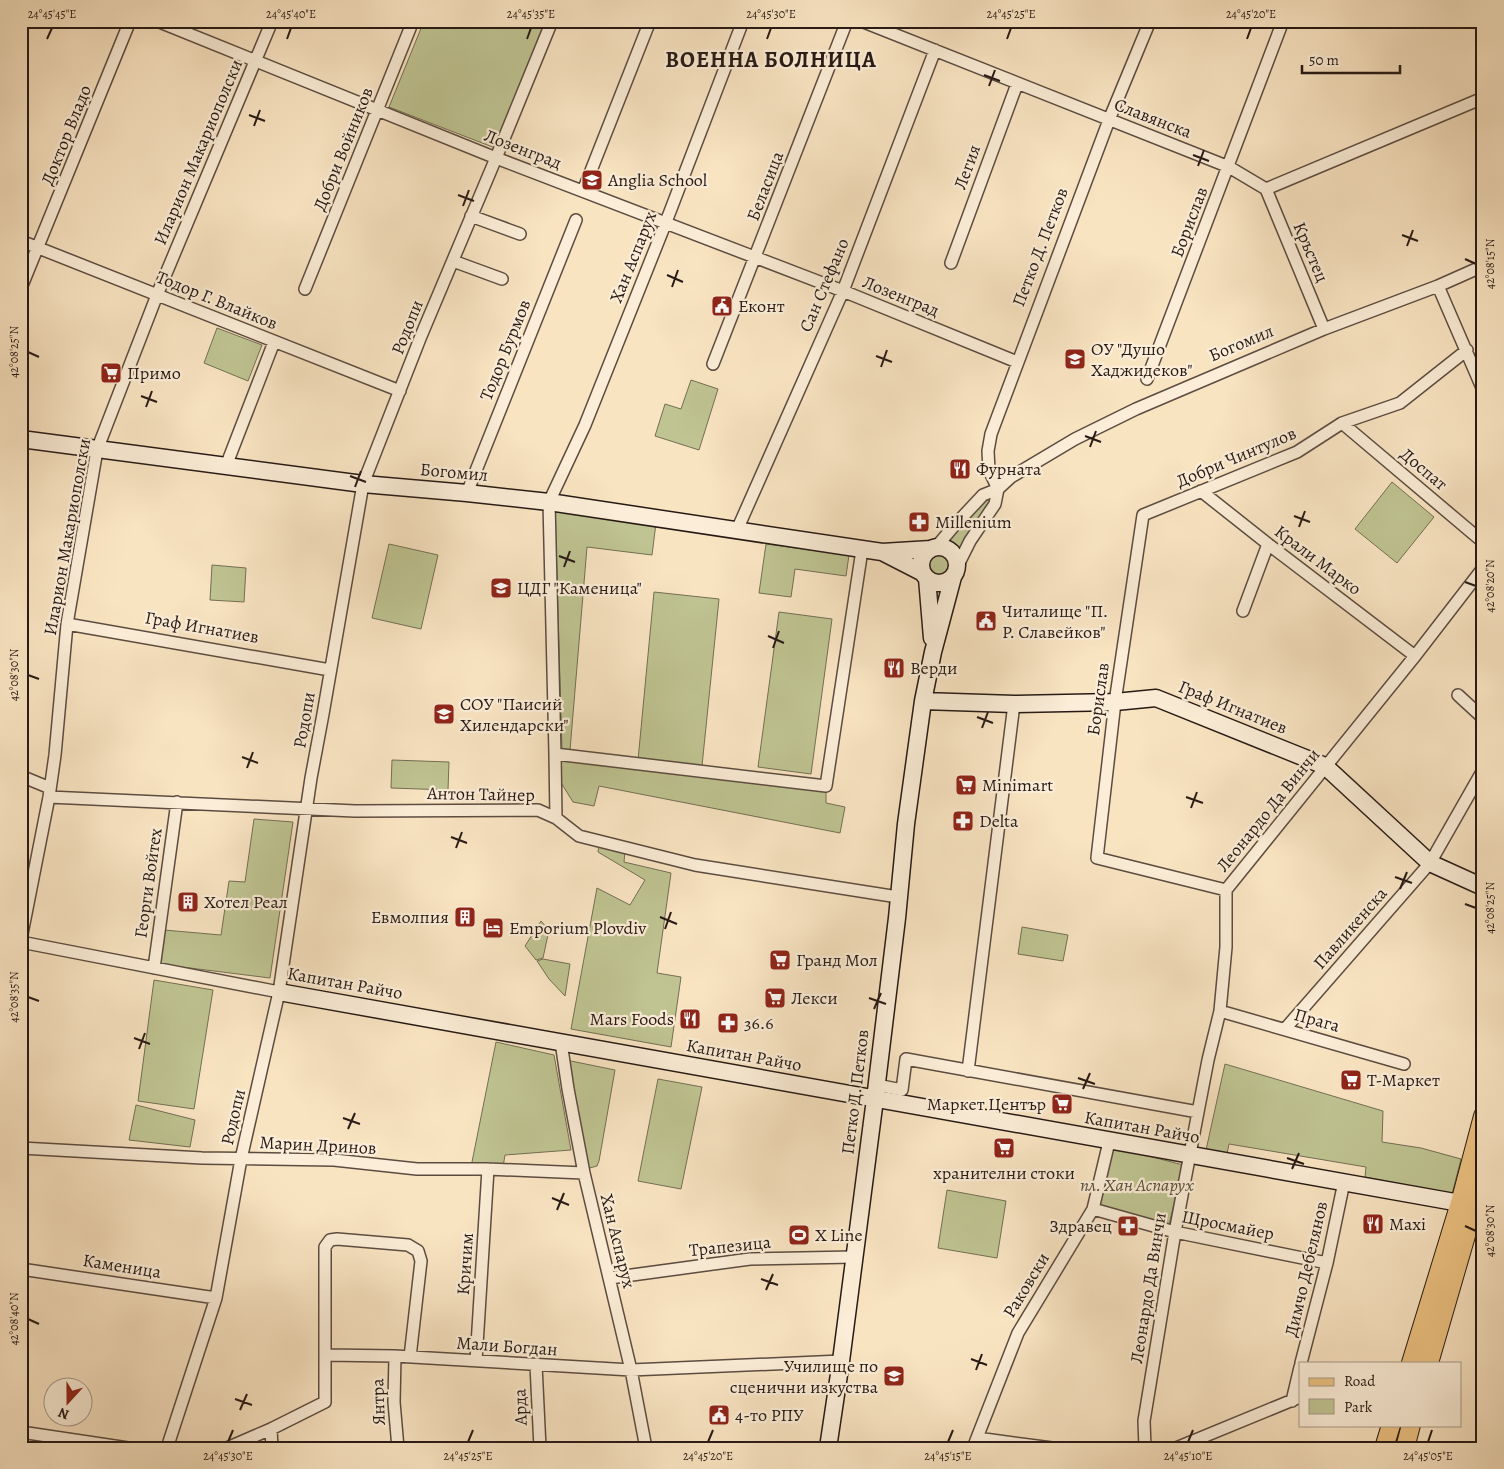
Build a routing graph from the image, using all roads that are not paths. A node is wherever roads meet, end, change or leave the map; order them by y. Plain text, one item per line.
1 (130, 21) edge
2 (157, 21) edge
3 (272, 21) edge
4 (412, 21) edge
5 (552, 21) edge
6 (650, 21) edge
7 (743, 21) edge
8 (848, 21) edge
9 (862, 21) edge
10 (1150, 21) edge
11 (1283, 21) edge
12 (935, 50) junction
13 (255, 61) junction
14 (1017, 84) junction
15 (1483, 98) edge
16 (378, 110) junction
17 (1109, 120) junction
18 (496, 158) junction
19 (1229, 167) junction
20 (1266, 189) junction
21 (583, 191) junction
22 (472, 216) junction
23 (576, 220) dead end
24 (666, 222) junction
25 (520, 234) dead end
26 (21, 242) edge
27 (37, 248) junction
28 (756, 257) junction
29 (453, 261) junction
30 (951, 263) dead end
31 (1483, 266) edge
32 (502, 279) dead end
33 (1438, 286) junction
34 (21, 288) edge
35 (305, 289) dead end
36 (843, 291) junction
37 (157, 295) junction
38 (1324, 329) junction
39 (274, 342) junction
40 (1467, 350) junction
41 (1017, 362) junction
42 (713, 364) dead end
43 (1147, 379) dead end
44 (1483, 390) edge
45 (400, 391) junction
46 (1342, 423) junction
47 (21, 439) edge
48 (97, 450) junction
49 (226, 466) junction
50 (363, 484) junction
51 (998, 489) junction
52 (1201, 491) junction
53 (467, 493) junction
54 (549, 502) junction
55 (1143, 515) joint
56 (737, 530) junction
57 (1483, 542) edge
58 (1268, 544) junction
59 (934, 548) junction
60 (862, 550) junction
61 (882, 552) junction
62 (1483, 568) edge
63 (955, 571) junction
64 (925, 576) junction
65 (1242, 611) dead end
66 (67, 624) junction
67 (933, 652) junction
68 (1415, 656) junction
69 (330, 670) junction
70 (1458, 695) dead end
71 (923, 701) junction
72 (1115, 702) junction
73 (1014, 704) junction
74 (1483, 718) edge
75 (555, 754) junction
76 (1325, 766) junction
77 (1483, 770) edge
78 (21, 776) edge
79 (50, 792) junction
80 (177, 802) junction
81 (306, 809) junction
82 (556, 818) junction
83 (1430, 863) junction
84 (1483, 887) edge
85 (1226, 890) junction
86 (898, 897) junction
87 (21, 941) edge
88 (154, 968) junction
89 (279, 992) junction
90 (1220, 1011) junction
91 (1285, 1029) junction
92 (560, 1042) junction
93 (1404, 1064) dead end
94 (968, 1065) junction
95 (876, 1092) junction
96 (1198, 1112) junction
97 (1483, 1116) edge
98 (1109, 1142) junction
99 (21, 1148) edge
100 (1189, 1155) junction
101 (241, 1159) junction
102 (488, 1169) junction
103 (584, 1173) junction
104 (1483, 1177) edge
105 (1344, 1182) junction
106 (1460, 1203) junction
107 (1093, 1209) junction
108 (1175, 1232) junction
109 (854, 1257) junction
110 (1327, 1263) junction
111 (21, 1269) edge
112 (610, 1278) junction
113 (216, 1298) junction
114 (326, 1355) junction
115 (395, 1356) junction
116 (410, 1357) junction
117 (476, 1361) junction
118 (841, 1361) junction
119 (1301, 1362) edge
120 (1411, 1362) edge
121 (1430, 1362) edge
122 (536, 1365) junction
123 (631, 1370) junction
124 (1299, 1375) edge
125 (1296, 1399) edge
126 (1391, 1426) edge
127 (1411, 1426) edge
128 (271, 1429) junction
129 (21, 1432) edge
130 (975, 1443) edge
131 (128, 1448) edge
132 (167, 1448) edge
133 (227, 1448) edge
134 (272, 1448) edge
135 (398, 1448) edge
136 (540, 1448) edge
137 (646, 1448) edge
138 (828, 1448) edge
139 (1052, 1448) edge
140 (1145, 1448) edge
141 (1176, 1448) edge
142 (1384, 1448) edge
143 (1405, 1448) edge

1 - 27 street, Доктор Владо
2 - 13 street, Лозенград
3 - 13 street, Иларион Макариополски
4 - 16 street, Добри Войников
5 - 18 street, Родопи
6 - 21 street
7 - 24 street, Хан Аспарух
8 - 28 street, Беласица
9 - 12 street, Славянска
10 - 17 street, Петко Д. Петков
11 - 19 street, Борислав
12 - 14 street, Славянска
12 - 36 street, Сан Стефано
13 - 16 street, Лозенград
13 - 37 street, Иларион Макариополски
14 - 17 street, Славянска
14 - 30 street, Легия
15 - 20 street
16 - 18 street, Лозенград
16 - 35 street, Добри Войников
17 - 19 street, Славянска
17 - 41 street, Петко Д. Петков
18 - 21 street, Лозенград
18 - 22 street, Родопи
19 - 20 street, Славянска
19 - 43 street, Борислав
20 - 38 street, Кръстец
21 - 24 street, Лозенград
22 - 25 street
22 - 29 street, Родопи
23 - 53 street, Тодор Бурмов
24 - 28 street, Лозенград
24 - 54 street, Хан Аспарух
26 - 27 street, Тодор Г. Влайков
27 - 34 street, Доктор Владо
27 - 37 street, Тодор Г. Влайков
28 - 36 street, Лозенград
28 - 42 street, Беласица
29 - 32 street
29 - 45 street, Родопи
31 - 33 street, Богомил
33 - 38 street, Богомил
33 - 40 street
36 - 41 street, Лозенград
36 - 56 street, Сан Стефано
37 - 39 street, Тодор Г. Влайков
37 - 48 street, Иларион Макариополски
38 - 51 street, Богомил
39 - 45 street, Тодор Г. Влайков
39 - 49 street
40 - 44 street
40 - 46 street, Добри Чинтулов
41 - 51 street, Петко Д. Петков
45 - 50 street, Родопи
46 - 52 street, Добри Чинтулов
46 - 57 street, Доспат
47 - 48 street, Богомил
48 - 49 street, Богомил
48 - 66 street, Иларион Макариополски
49 - 50 street, Богомил
50 - 53 street, Богомил
50 - 69 street, Родопи
51 - 59 street, Богомил
51 - 63 street, Богомил
52 - 55 street, Добри Чинтулов
52 - 58 street, Крали Марко
53 - 54 street, Богомил
54 - 56 street, Богомил
54 - 75 street
55 - 72 street, Борислав
56 - 60 street, Богомил
58 - 65 street
58 - 68 street, Крали Марко
59 - 61 street, Богомил
59 - 63 street
59 - 64 street
60 - 61 street, Богомил
60 - 75 street
61 - 64 street, Богомил
62 - 68 street, Леонардо Да Винчи
63 - 64 street
63 - 67 street, Петко Д. Петков
64 - 67 street, Петко Д. Петков
66 - 69 street, Граф Игнатиев
66 - 79 street, Иларион Макариополски
67 - 71 street, Петко Д. Петков
68 - 76 street, Леонардо Да Винчи
69 - 81 street, Родопи
70 - 74 street
71 - 73 street, Граф Игнатиев
71 - 86 street, Петко Д. Петков
72 - 73 street, Граф Игнатиев
72 - 76 street, Граф Игнатиев
72 - 85 street, Борислав
73 - 94 street
75 - 82 street
76 - 83 street, Граф Игнатиев
76 - 85 street, Леонардо Да Винчи
77 - 83 street, Павликенска
78 - 79 street
79 - 80 street, Антон Тайнер
79 - 87 street, Иларион Макариополски
80 - 81 street, Антон Тайнер
80 - 88 street, Георги Войтех
81 - 82 street, Антон Тайнер
81 - 89 street, Родопи
82 - 86 street, Антон Тайнер
83 - 84 street, Граф Игнатиев
83 - 91 street, Павликенска
85 - 90 street, Леонардо Да Винчи
86 - 95 street, Петко Д. Петков
87 - 88 street, Капитан Райчо
88 - 89 street, Капитан Райчо
89 - 92 street, Капитан Райчо
89 - 101 street, Родопи
90 - 91 street, Прага
90 - 96 street, Леонардо Да Винчи
91 - 93 street, Прага
92 - 95 street, Капитан Райчо
92 - 103 street, Хан Аспарух
94 - 95 street
94 - 96 street
95 - 98 street, Капитан Райчо
95 - 109 street, Петко Д. Петков
96 - 100 street, Леонардо Да Винчи
97 - 106 main road
98 - 100 street, Капитан Райчо
98 - 107 street, Раковски
99 - 101 street, Марин Дринов
100 - 105 street, Капитан Райчо
100 - 108 street, Леонардо Да Винчи
101 - 102 street, Марин Дринов
101 - 113 street, Родопи
102 - 103 street, Марин Дринов
102 - 117 street, Кричим
103 - 112 street, Хан Аспарух
104 - 121 main road
105 - 106 street, Капитан Райчо
105 - 110 street, Димчо Дебелянов
106 - 120 main road
107 - 108 street, Щросмайер
107 - 130 street, Раковски
108 - 110 street, Щросмайер
108 - 140 street, Леонардо Да Винчи
109 - 112 street, Трапезица
109 - 118 street, Петко Д. Петков
110 - 119 street, Димчо Дебелянов
111 - 113 street, Каменица
112 - 123 street, Хан Аспарух
113 - 132 street, Родопи
114 - 115 street, Мали Богдан
114 - 116 street
114 - 128 street
115 - 116 street, Мали Богдан
115 - 135 street, Янтра
116 - 117 street, Мали Богдан
117 - 122 street, Мали Богдан
118 - 123 street, Мали Богдан
118 - 138 street, Петко Д. Петков
122 - 123 street, Мали Богдан
122 - 136 street, Арда
123 - 137 street, Хан Аспарух
124 - 125 street
125 - 141 street
126 - 142 main road
127 - 143 main road
128 - 133 street
128 - 134 street
129 - 131 street
130 - 139 street

